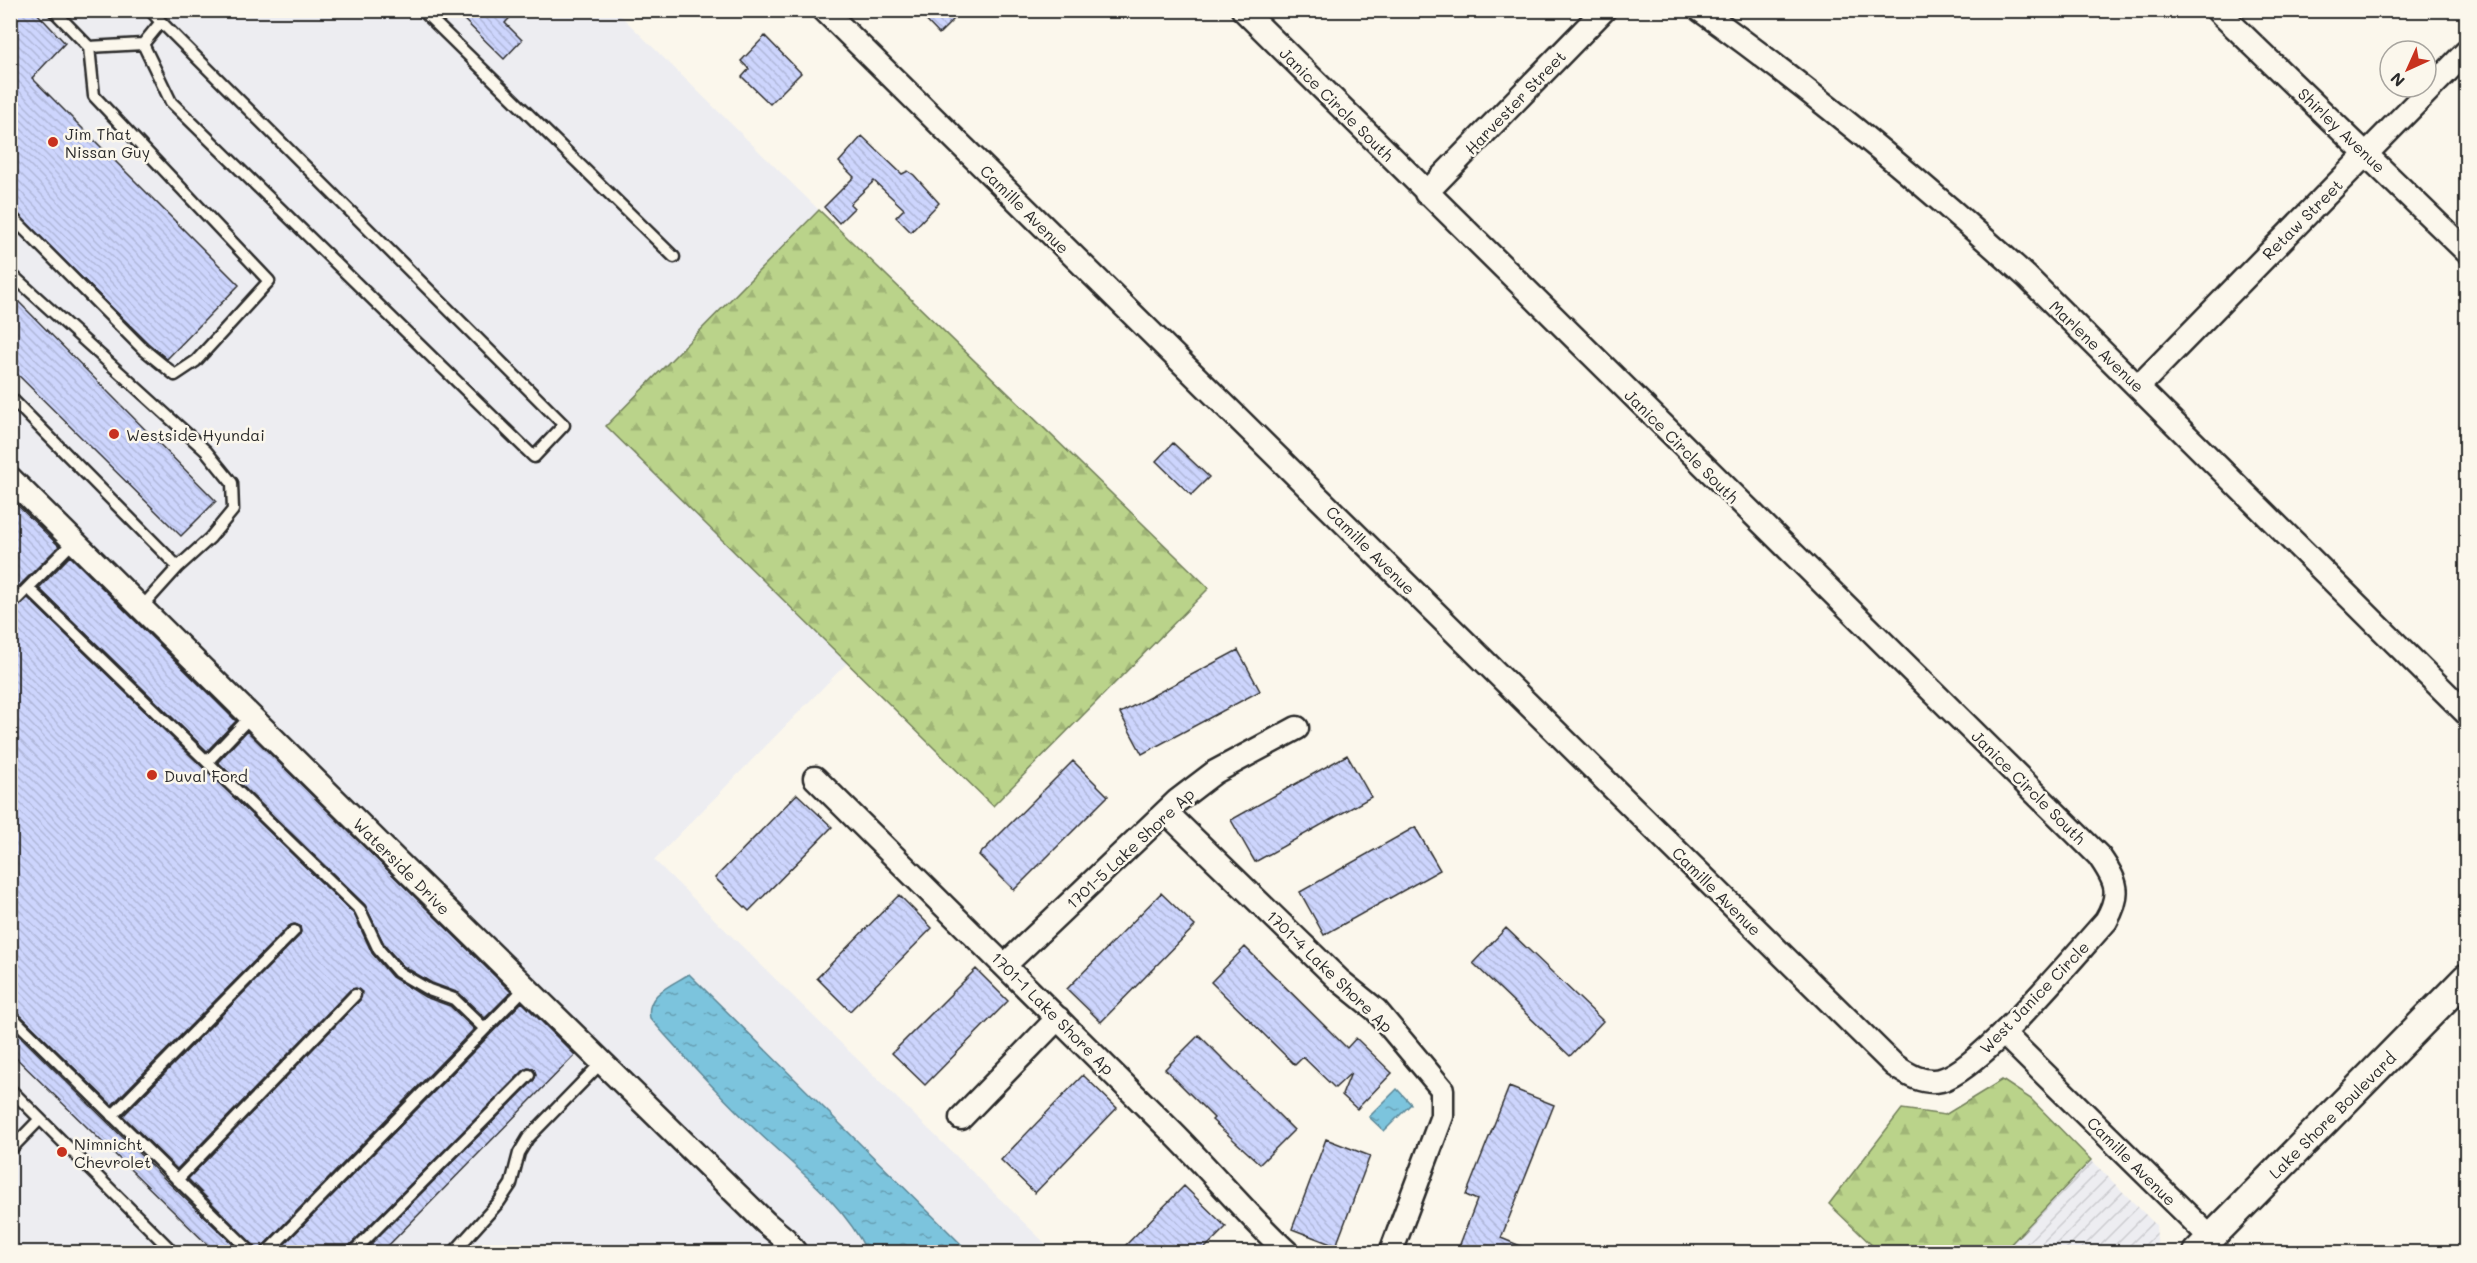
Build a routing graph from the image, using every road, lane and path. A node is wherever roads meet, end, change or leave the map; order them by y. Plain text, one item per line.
1 (52, 10) edge
2 (150, 10) edge
3 (422, 10) edge
4 (824, 10) edge
5 (1243, 10) edge
6 (1604, 10) edge
7 (1700, 10) edge
8 (2217, 10) edge
9 (161, 22) junction
10 (143, 44) junction
11 (89, 47) junction
12 (2466, 52) edge
13 (2367, 154) junction
14 (1426, 194) junction
15 (10, 215) edge
16 (2466, 251) edge
17 (674, 257) dead end
18 (10, 273) edge
19 (2139, 386) junction
20 (10, 397) edge
21 (10, 478) edge
22 (74, 541) junction
23 (178, 567) junction
24 (28, 588) junction
25 (10, 606) edge
26 (141, 608) junction
27 (2466, 713) edge
28 (251, 716) junction
29 (1297, 728) dead end
30 (208, 761) junction
31 (815, 778) dead end
32 (1166, 812) junction
33 (2116, 886) joint
34 (294, 931) dead end
35 (1005, 965) junction
36 (2466, 978) edge
37 (526, 987) junction
38 (355, 995) dead end
39 (10, 1015) edge
40 (1058, 1018) junction
41 (485, 1029) junction
42 (2003, 1033) junction
43 (602, 1062) junction
44 (529, 1075) dead end
45 (1924, 1080) joint
46 (10, 1089) edge
47 (112, 1116) junction
48 (961, 1118) dead end
49 (40, 1119) junction
50 (10, 1150) edge
51 (177, 1180) junction
52 (2204, 1245) edge
53 (164, 1252) edge
54 (251, 1252) edge
55 (267, 1252) edge
56 (353, 1252) edge
57 (454, 1252) edge
58 (795, 1252) edge
59 (1287, 1252) edge
60 (1391, 1252) edge

1 - 11 lane
2 - 9 lane
3 - 17 lane
4 - 45 street, Camille Avenue
5 - 14 street, Janice Circle South
6 - 14 street, Harvester Street
7 - 19 street, Marlene Avenue
8 - 13 street, Shirley Avenue
9 - 10 lane
9 - 10 lane
10 - 11 lane
11 - 15 lane
12 - 13 street, Retaw Street
13 - 16 street, Shirley Avenue
13 - 19 street, Retaw Street
14 - 33 street, Janice Circle South
18 - 23 lane
19 - 27 street, Marlene Avenue
20 - 23 lane
21 - 22 street, Waterside Drive
22 - 24 lane
22 - 26 street, Waterside Drive
23 - 26 lane
24 - 25 lane
24 - 30 lane
26 - 28 street, Waterside Drive
28 - 30 lane
28 - 37 street, Waterside Drive
29 - 32 street, 1701-5 Lake Shore Ap
30 - 41 lane
31 - 35 street, 1701-1 Lake Shore Ap
32 - 35 street, 1701-5 Lake Shore Ap
32 - 60 street, 1701-4 Lake Shore Ap
33 - 42 street, West Janice Circle
34 - 47 lane
35 - 40 street, 1701-1 Lake Shore Ap
36 - 52 street, Lake Shore Boulevard
37 - 41 lane
37 - 43 street, Waterside Drive
38 - 51 lane
39 - 47 lane
40 - 48 street
40 - 59 street, 1701-1 Lake Shore Ap
41 - 55 lane
42 - 45 street, West Janice Circle
42 - 52 street, Camille Avenue
43 - 57 lane
43 - 58 street, Waterside Drive
44 - 56 lane
46 - 49 lane
47 - 51 lane
49 - 50 lane
49 - 53 lane
51 - 54 lane

